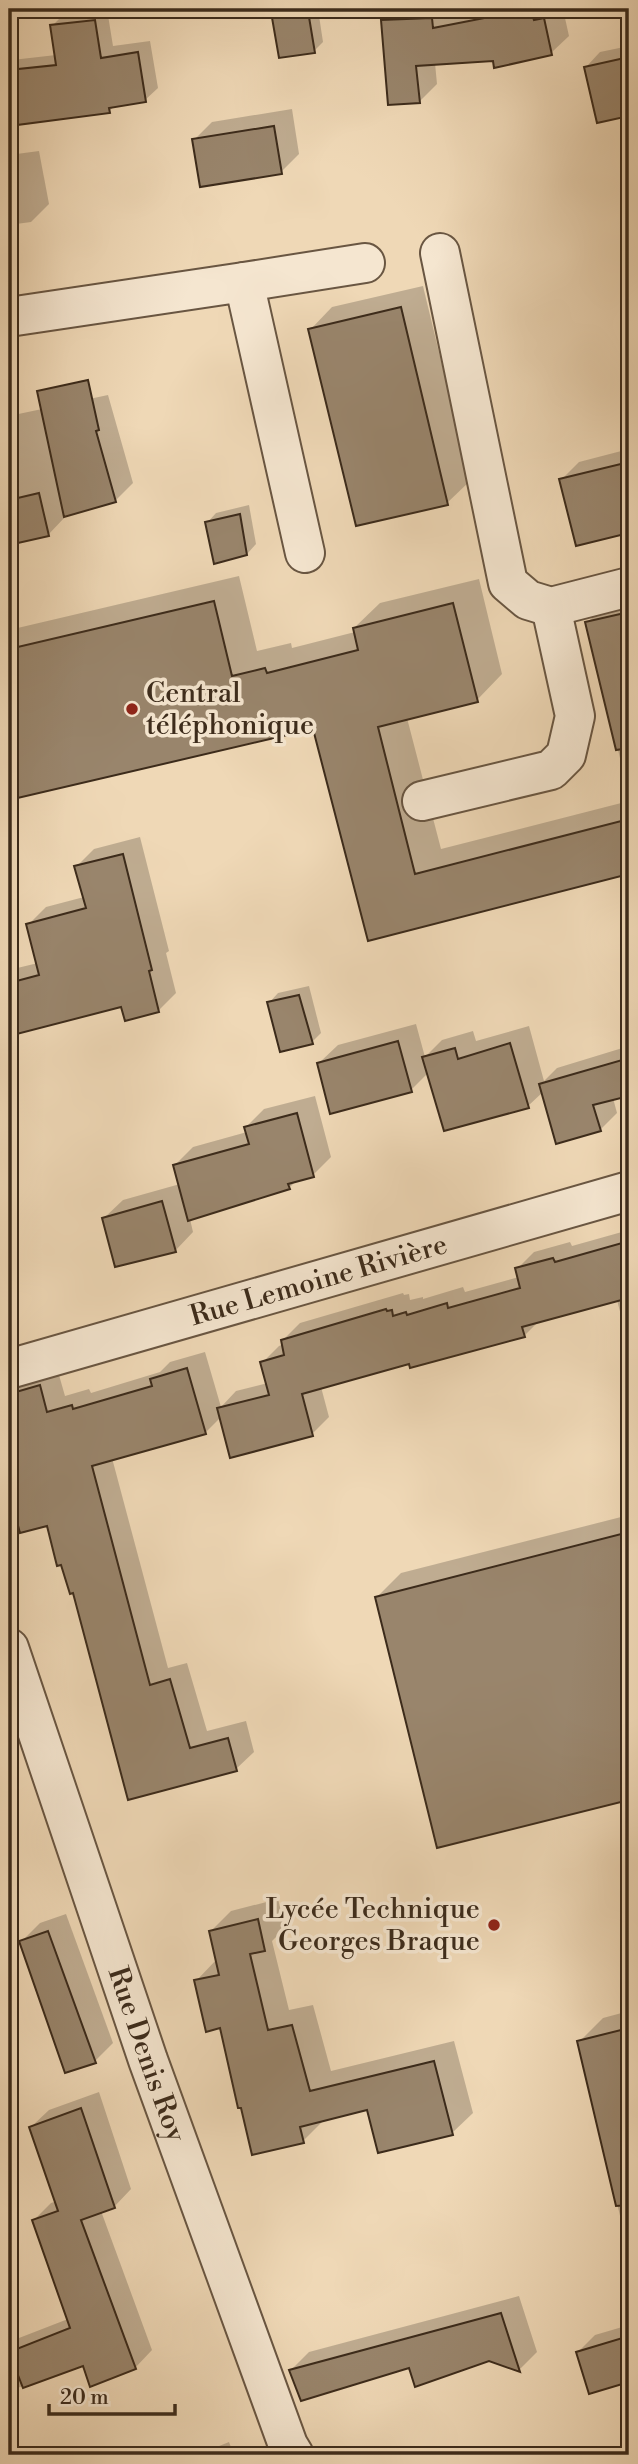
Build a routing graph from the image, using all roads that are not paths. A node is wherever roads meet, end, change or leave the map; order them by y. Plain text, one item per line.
1 (440, 253) dead end
2 (365, 263) dead end
3 (244, 282) junction
4 (9, 317) edge
5 (305, 552) dead end
6 (629, 587) edge
7 (551, 607) junction
8 (422, 801) dead end
9 (629, 1191) edge
10 (9, 1369) edge
11 (9, 1648) edge
12 (294, 2455) edge

1 - 7 street
2 - 3 street
3 - 4 street
3 - 5 street
6 - 7 street
7 - 8 street
9 - 10 street, Rue Lemoine Rivière
11 - 12 street, Rue Denis Roy

